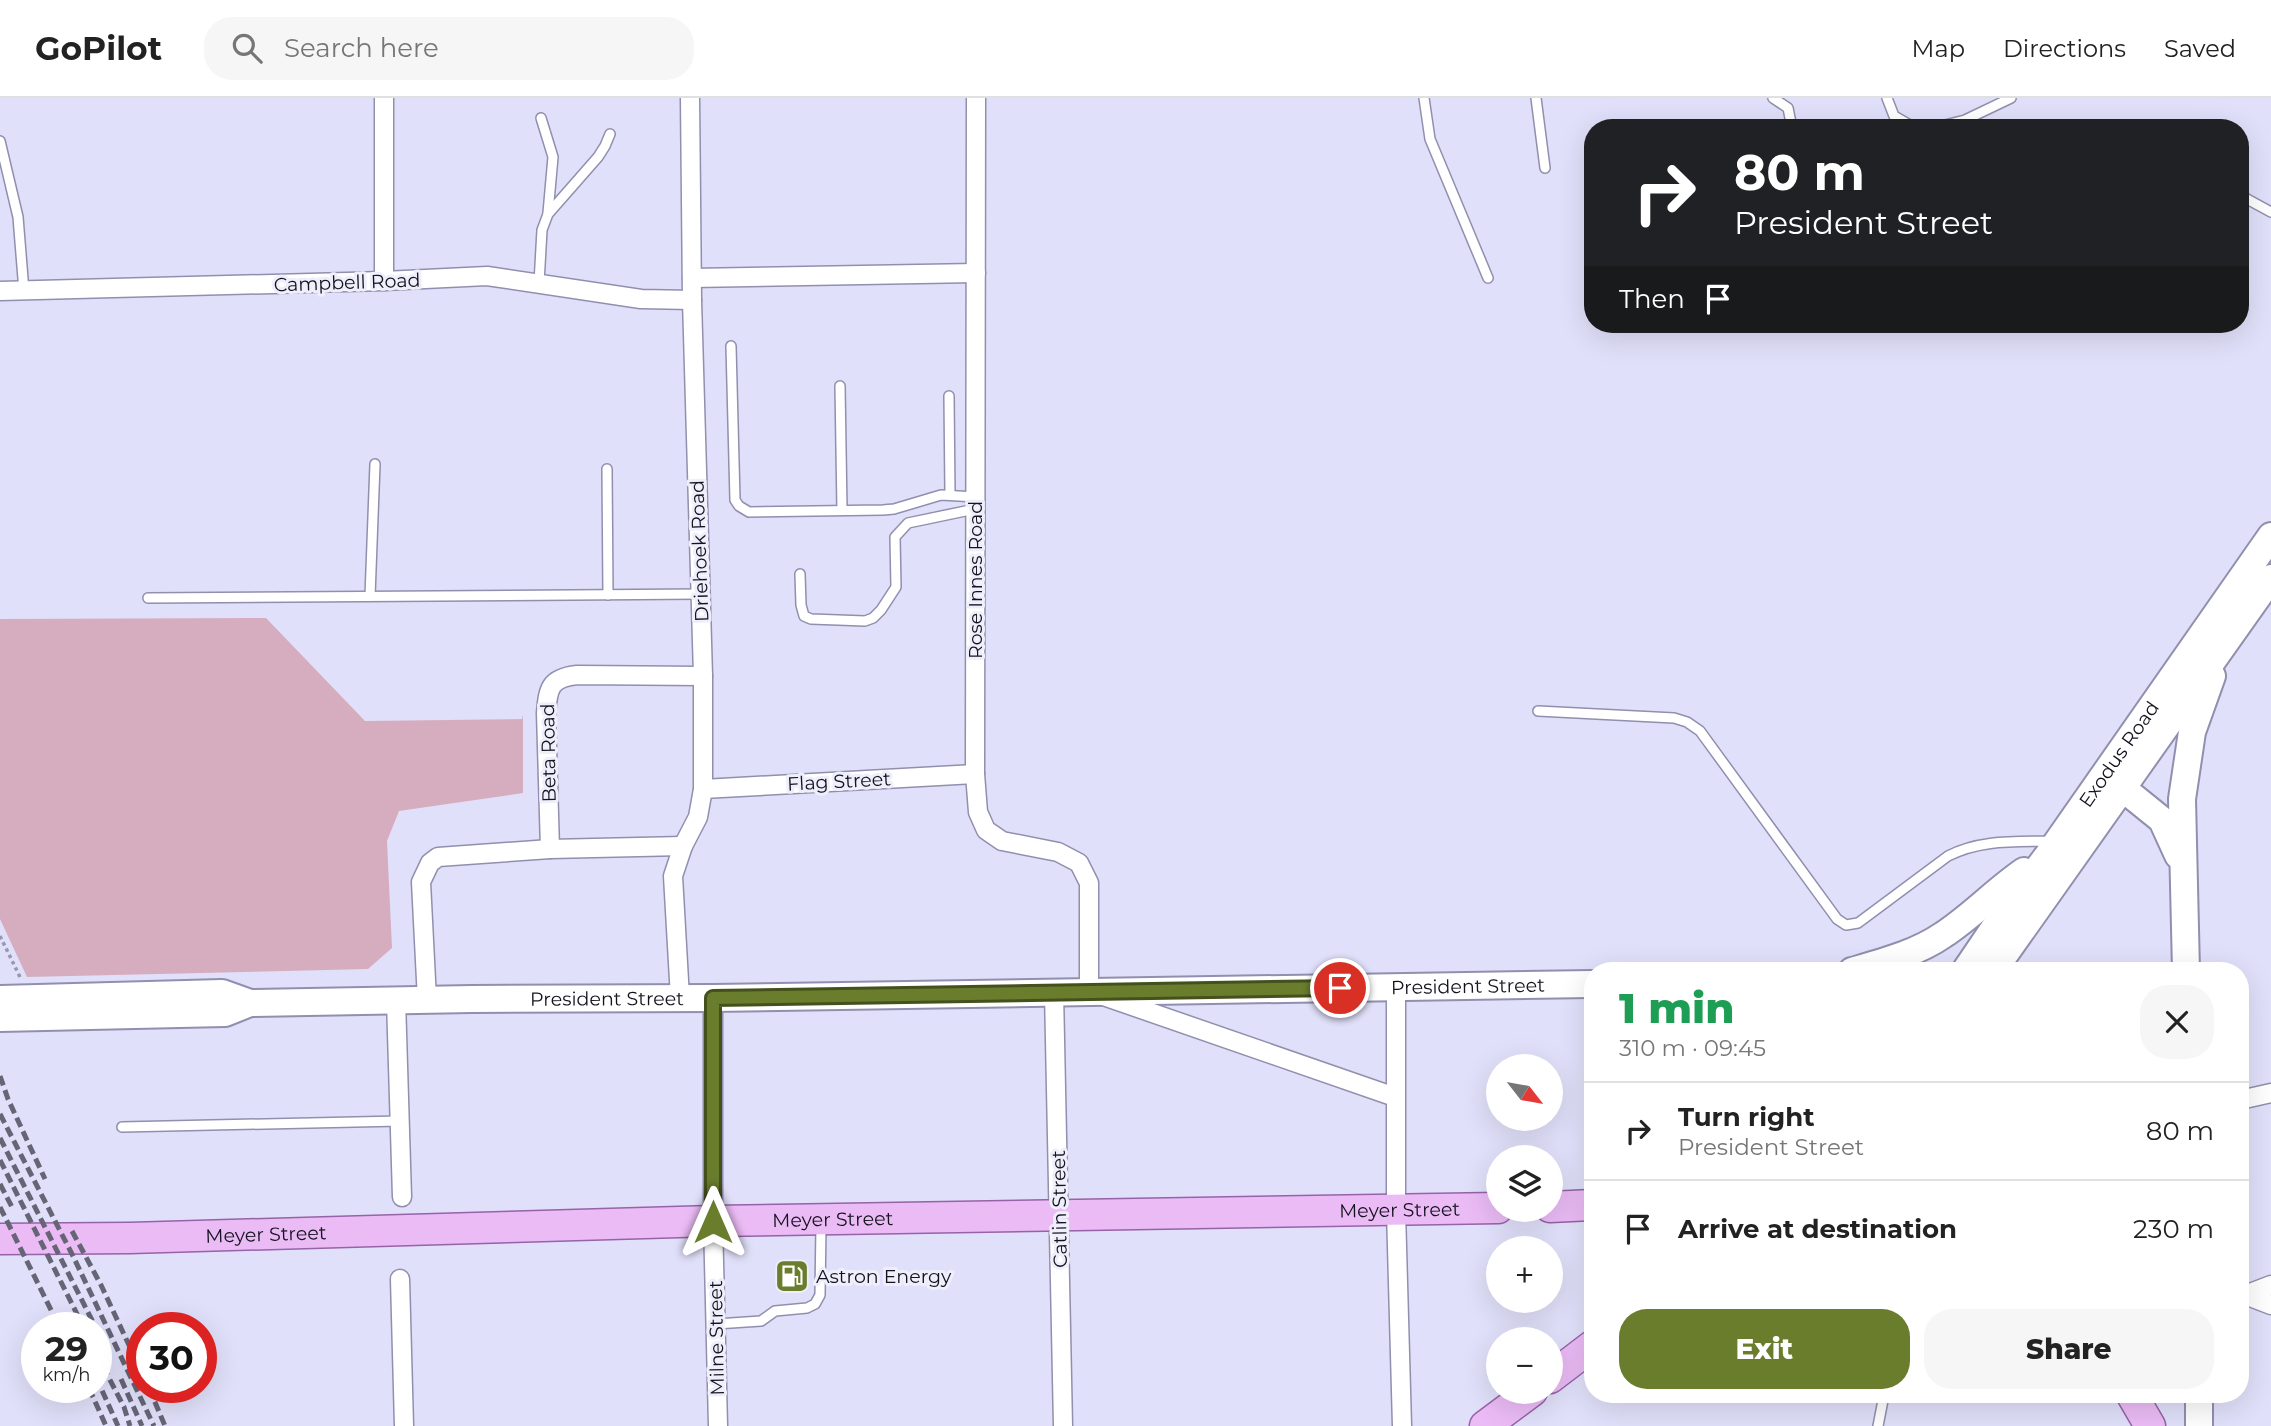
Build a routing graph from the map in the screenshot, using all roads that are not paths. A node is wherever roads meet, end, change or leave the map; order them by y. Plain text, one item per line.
1 (384, 98) edge
2 (690, 98) edge
3 (976, 98) edge
4 (1424, 98) edge
5 (1536, 98) edge
6 (1773, 98) edge
7 (1887, 98) edge
8 (2011, 98) edge
9 (541, 118) dead end
10 (1790, 119) edge
11 (1899, 119) edge
12 (1973, 119) edge
13 (610, 134) dead end
14 (0, 141) edge
15 (1545, 168) dead end
16 (2249, 201) edge
17 (2271, 212) edge
18 (548, 214) junction
19 (976, 273) junction
20 (692, 278) junction
21 (1488, 278) dead end
22 (384, 281) junction
23 (539, 283) junction
24 (0, 291) edge
25 (23, 291) junction
26 (692, 300) junction
27 (731, 346) dead end
28 (839, 386) dead end
29 (949, 396) dead end
30 (375, 464) dead end
31 (607, 468) dead end
32 (950, 495) junction
33 (976, 503) junction
34 (842, 510) junction
35 (2271, 536) edge
36 (800, 574) dead end
37 (2271, 578) edge
38 (701, 594) junction
39 (608, 595) junction
40 (370, 596) junction
41 (148, 598) dead end
42 (2231, 635) junction
43 (703, 676) junction
44 (1538, 711) dead end
45 (975, 774) junction
46 (2113, 781) junction
47 (703, 789) junction
48 (683, 846) junction
49 (2053, 848) junction
50 (550, 849) junction
51 (2184, 869) junction
52 (1881, 962) edge
53 (1971, 962) edge
54 (1999, 962) edge
55 (2186, 962) edge
56 (1584, 984) edge
57 (1396, 987) junction
58 (1089, 991) junction
59 (1054, 992) junction
60 (680, 998) junction
61 (713, 998) junction
62 (0, 999) edge
63 (396, 1000) junction
64 (426, 1000) junction
65 (250, 1003) junction
66 (0, 1018) edge
67 (2271, 1093) edge
68 (1395, 1097) junction
69 (2249, 1098) edge
70 (400, 1121) junction
71 (122, 1127) dead end
72 (402, 1197) dead end
73 (1584, 1205) edge
74 (1563, 1206) edge
75 (1486, 1208) edge
76 (1396, 1211) junction
77 (1059, 1216) junction
78 (821, 1220) junction
79 (713, 1222) junction
80 (0, 1239) edge
81 (400, 1279) dead end
82 (2271, 1285) edge
83 (2249, 1293) edge
84 (2249, 1297) edge
85 (2271, 1305) edge
86 (716, 1324) junction
87 (1584, 1352) edge
88 (1563, 1368) edge
89 (1882, 1403) edge
90 (2137, 1403) edge
91 (2199, 1403) edge
92 (1515, 1404) edge
93 (1532, 1404) edge
94 (404, 1426) edge
95 (718, 1426) edge
96 (1063, 1426) edge
97 (1402, 1426) edge
98 (1485, 1426) edge
99 (1522, 1426) edge
100 (1878, 1426) edge
101 (2150, 1426) edge
102 (2199, 1426) edge

1 - 22 street
2 - 20 street, Driehoek Road
3 - 19 street, Rose Innes Road
4 - 21 lane
5 - 15 lane
6 - 10 lane
7 - 11 lane
8 - 12 lane
9 - 18 lane
13 - 18 lane
14 - 25 lane
16 - 17 lane
18 - 23 lane
19 - 20 street
19 - 33 street, Rose Innes Road
20 - 26 street, Driehoek Road
22 - 23 street, Campbell Road
22 - 25 street, Campbell Road
23 - 26 street, Campbell Road
24 - 25 street, Campbell Road
26 - 38 street, Driehoek Road
27 - 34 lane
28 - 34 lane
29 - 32 lane
30 - 40 lane
31 - 39 lane
32 - 33 lane
32 - 34 lane
33 - 36 lane
33 - 45 street, Rose Innes Road
35 - 46 street, Exodus Road
37 - 42 street, Exodus Road
38 - 39 lane
38 - 43 street, Driehoek Road
39 - 40 lane
40 - 41 lane
42 - 46 street, Exodus Road
42 - 51 street
43 - 47 street, Driehoek Road
43 - 50 street, Beta Road
44 - 49 lane
45 - 47 street, Flag Street
45 - 58 street, Rose Innes Road
46 - 49 street, Exodus Road
46 - 51 street
46 - 54 street, Exodus Road
47 - 48 street, Driehoek Road
48 - 50 street
48 - 60 street, Driehoek Road
49 - 52 street
49 - 53 street, Exodus Road
50 - 64 street
51 - 55 street
56 - 57 street, President Street
57 - 58 street, President Street
57 - 68 street
58 - 59 street, President Street
58 - 68 street
59 - 61 street, President Street
59 - 77 street, Catlin Street
60 - 61 street, President Street
60 - 64 street, President Street
61 - 79 street, Milne Street
62 - 65 street, President Street
63 - 64 street, President Street
63 - 65 street, President Street
63 - 70 street
65 - 66 street, President Street
67 - 69 street
68 - 76 street
70 - 71 lane
70 - 72 street
73 - 74 main road
75 - 76 main road, Meyer Street
76 - 77 main road, Meyer Street
76 - 97 street
77 - 78 main road, Meyer Street
77 - 96 street, Catlin Street
78 - 79 main road, Meyer Street
78 - 86 lane
79 - 80 main road, Meyer Street
79 - 86 street, Milne Street
81 - 94 street
82 - 83 street
84 - 85 street
86 - 95 street, Milne Street
87 - 88 main road
89 - 100 lane
90 - 101 main road
91 - 102 street
92 - 98 main road
93 - 99 main road

